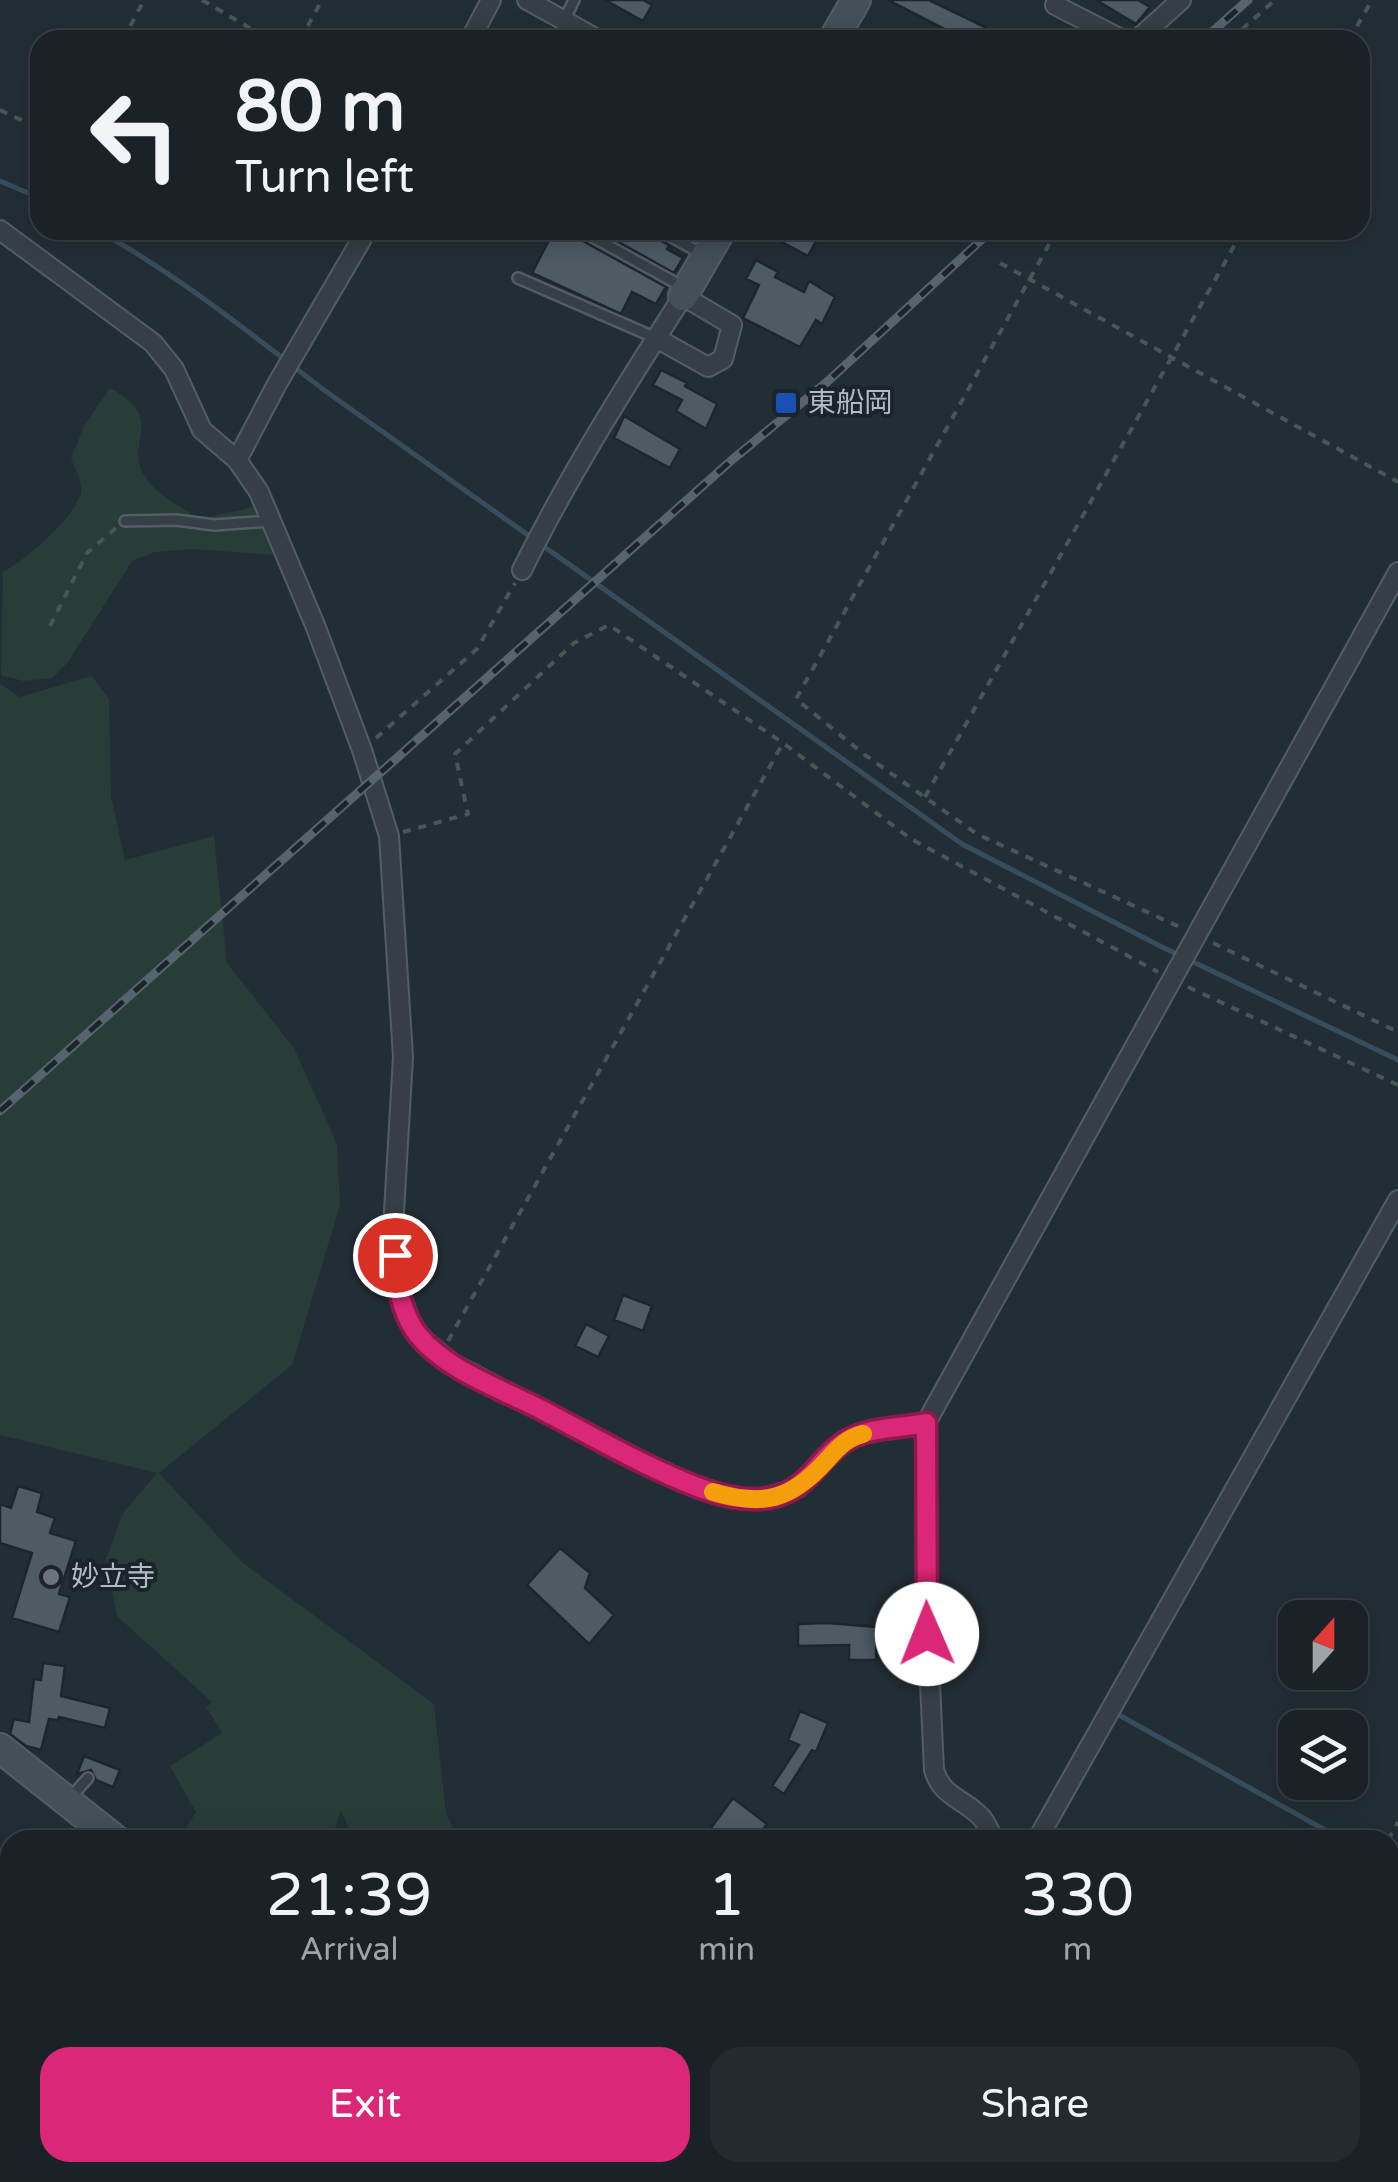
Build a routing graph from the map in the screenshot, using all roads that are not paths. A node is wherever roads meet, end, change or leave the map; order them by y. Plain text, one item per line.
1 (491, 0) edge
2 (527, 0) edge
3 (574, 0) edge
4 (856, 0) edge
5 (1181, 0) edge
6 (1055, 4) dead end
7 (564, 21) junction
8 (475, 30) edge
9 (581, 30) edge
10 (838, 30) edge
11 (1103, 30) edge
12 (1148, 30) edge
13 (0, 230) edge
14 (361, 240) edge
15 (597, 240) edge
16 (676, 240) edge
17 (716, 240) edge
18 (706, 257) junction
19 (518, 278) dead end
20 (686, 293) junction
21 (656, 338) junction
22 (238, 460) junction
23 (271, 520) junction
24 (125, 521) road end
25 (522, 570) road end
26 (1398, 572) edge
27 (1398, 1200) edge
28 (926, 1423) junction
29 (0, 1748) edge
30 (88, 1778) dead end
31 (68, 1800) junction
32 (104, 1830) edge
33 (989, 1830) edge
34 (1043, 1830) edge

1 - 8 street
2 - 7 street
3 - 7 lane
4 - 10 street
5 - 12 street
6 - 11 street
7 - 9 street
13 - 22 street
14 - 22 street
15 - 20 lane
16 - 18 lane
17 - 18 street
18 - 20 street
19 - 21 lane
20 - 21 street
20 - 21 street
21 - 25 street
22 - 23 street
23 - 24 lane
23 - 28 street
26 - 28 street
27 - 34 street
28 - 33 street
29 - 31 street
30 - 31 lane
31 - 32 street

